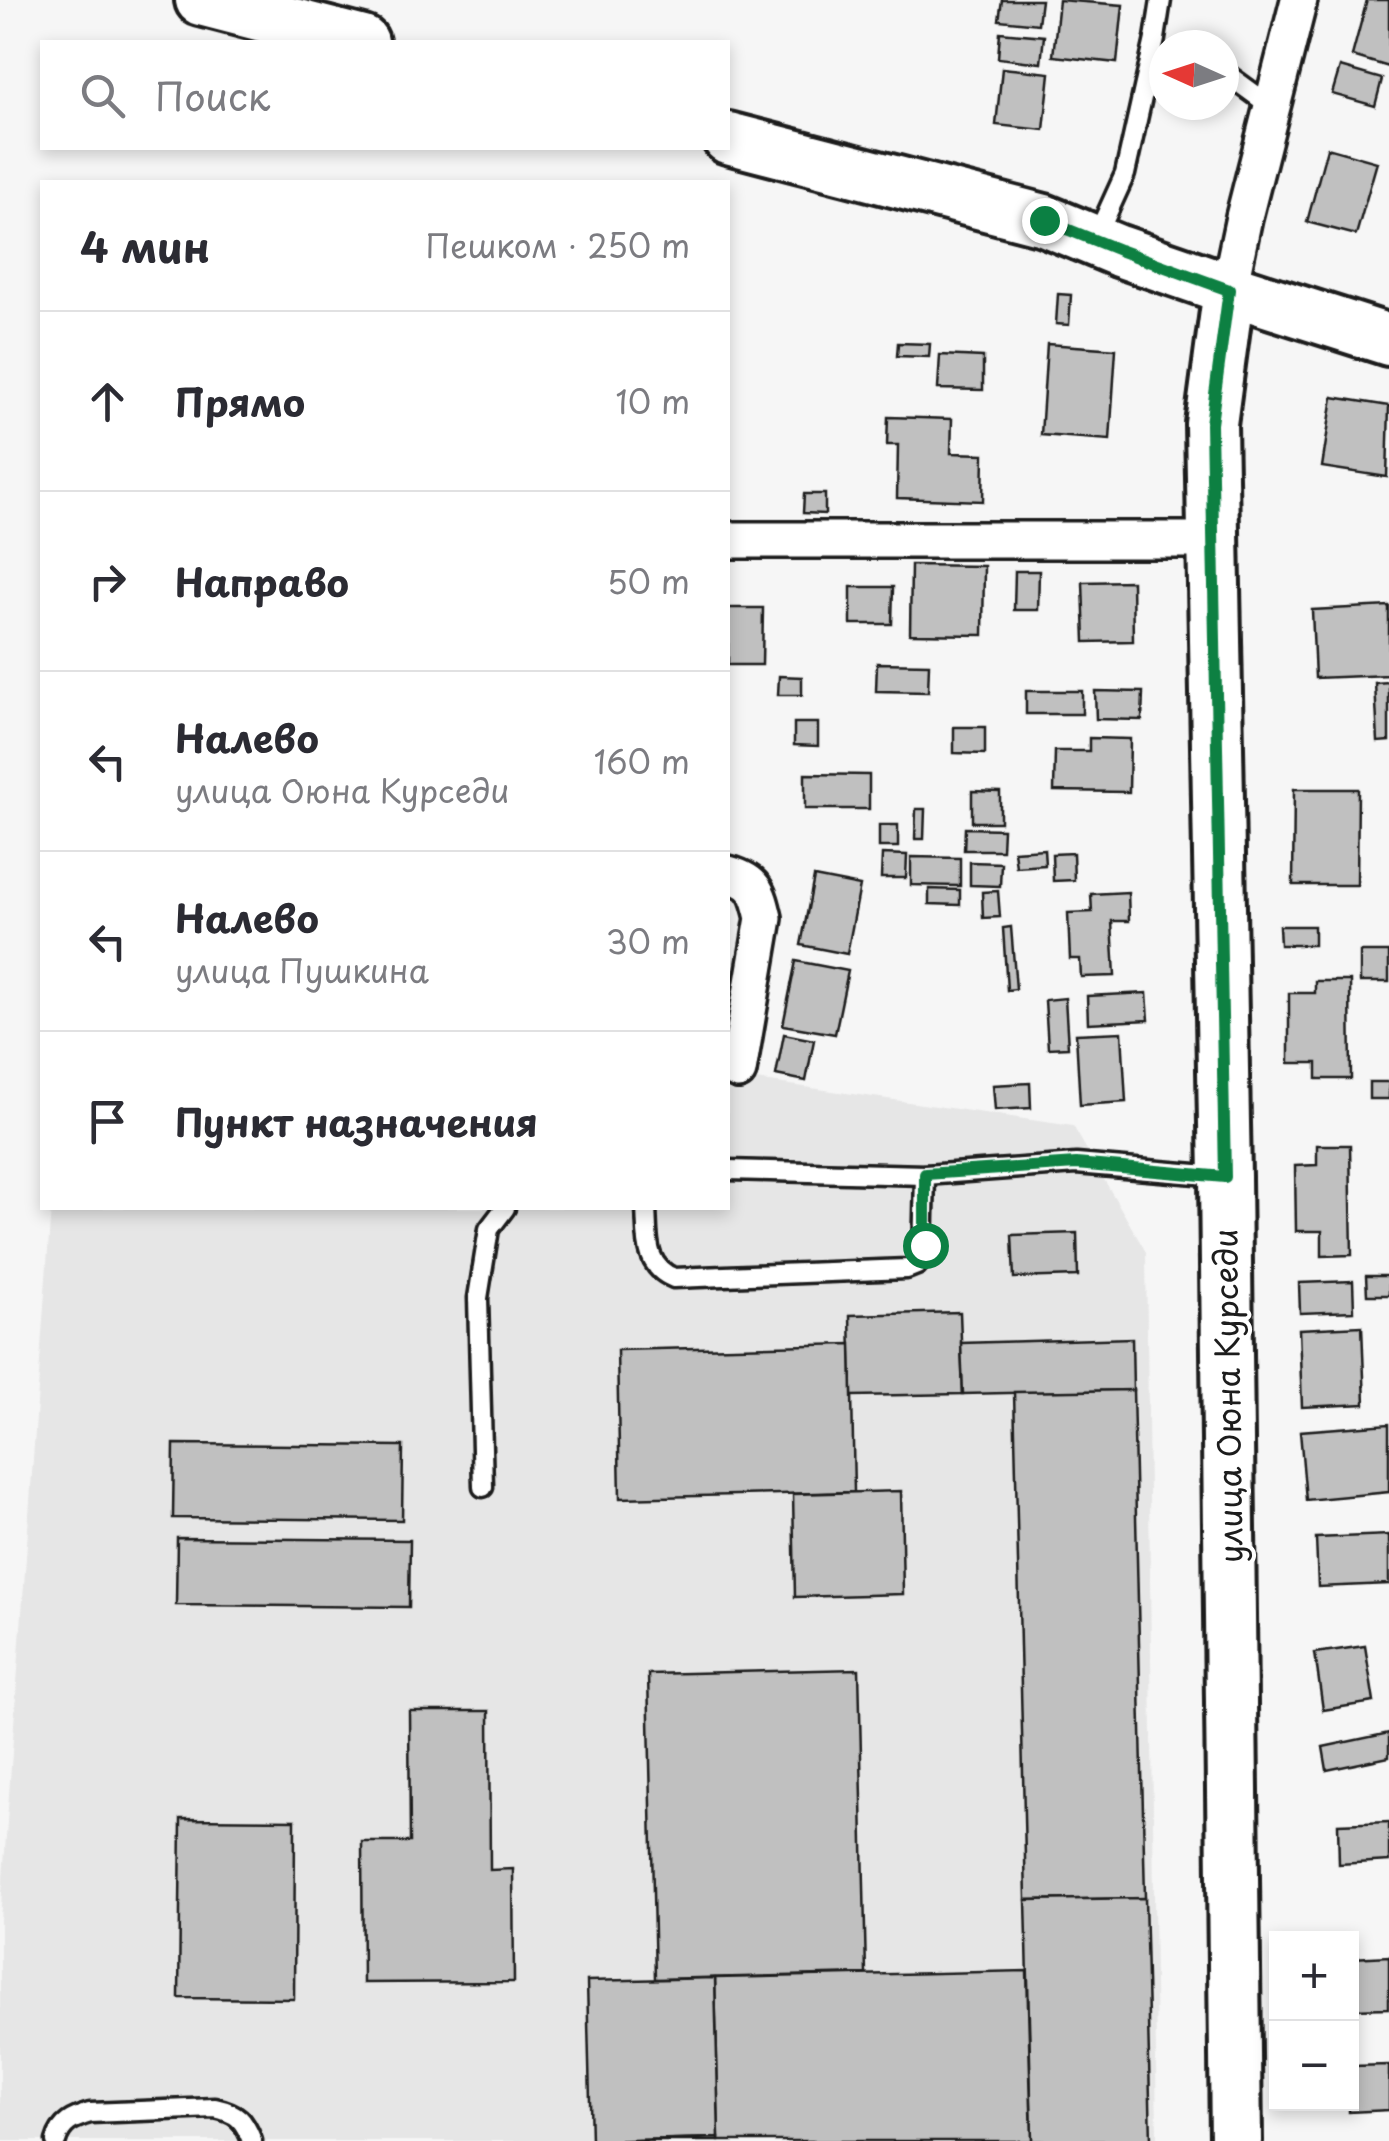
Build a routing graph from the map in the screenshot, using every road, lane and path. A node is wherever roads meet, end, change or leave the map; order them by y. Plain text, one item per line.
1 (201, 0) edge
2 (1161, 0) edge
3 (1299, 0) edge
4 (1162, 30) edge
5 (356, 40) edge
6 (1239, 83) edge
7 (1149, 88) edge
8 (1272, 107) junction
9 (730, 139) edge
10 (1095, 240) junction
11 (1229, 290) junction
12 (1389, 340) edge
13 (730, 540) edge
14 (1213, 540) junction
15 (730, 874) edge
16 (738, 1071) dead end
17 (730, 1170) edge
18 (925, 1174) junction
19 (1225, 1177) junction
20 (503, 1210) edge
21 (646, 1210) edge
22 (483, 1487) dead end
23 (56, 2141) edge
24 (252, 2141) edge
25 (1236, 2141) edge

1 - 5 street
2 - 4 lane
3 - 8 street, улица Оюна Курседи
6 - 8 lane
7 - 10 lane
8 - 11 street, улица Оюна Курседи
9 - 10 street
10 - 11 street
11 - 12 street
11 - 14 street, улица Оюна Курседи
13 - 14 street
14 - 19 street, улица Оюна Курседи
15 - 16 street
17 - 18 lane
18 - 19 lane
18 - 21 lane
19 - 25 street, улица Оюна Курседи
20 - 22 lane
23 - 24 lane

